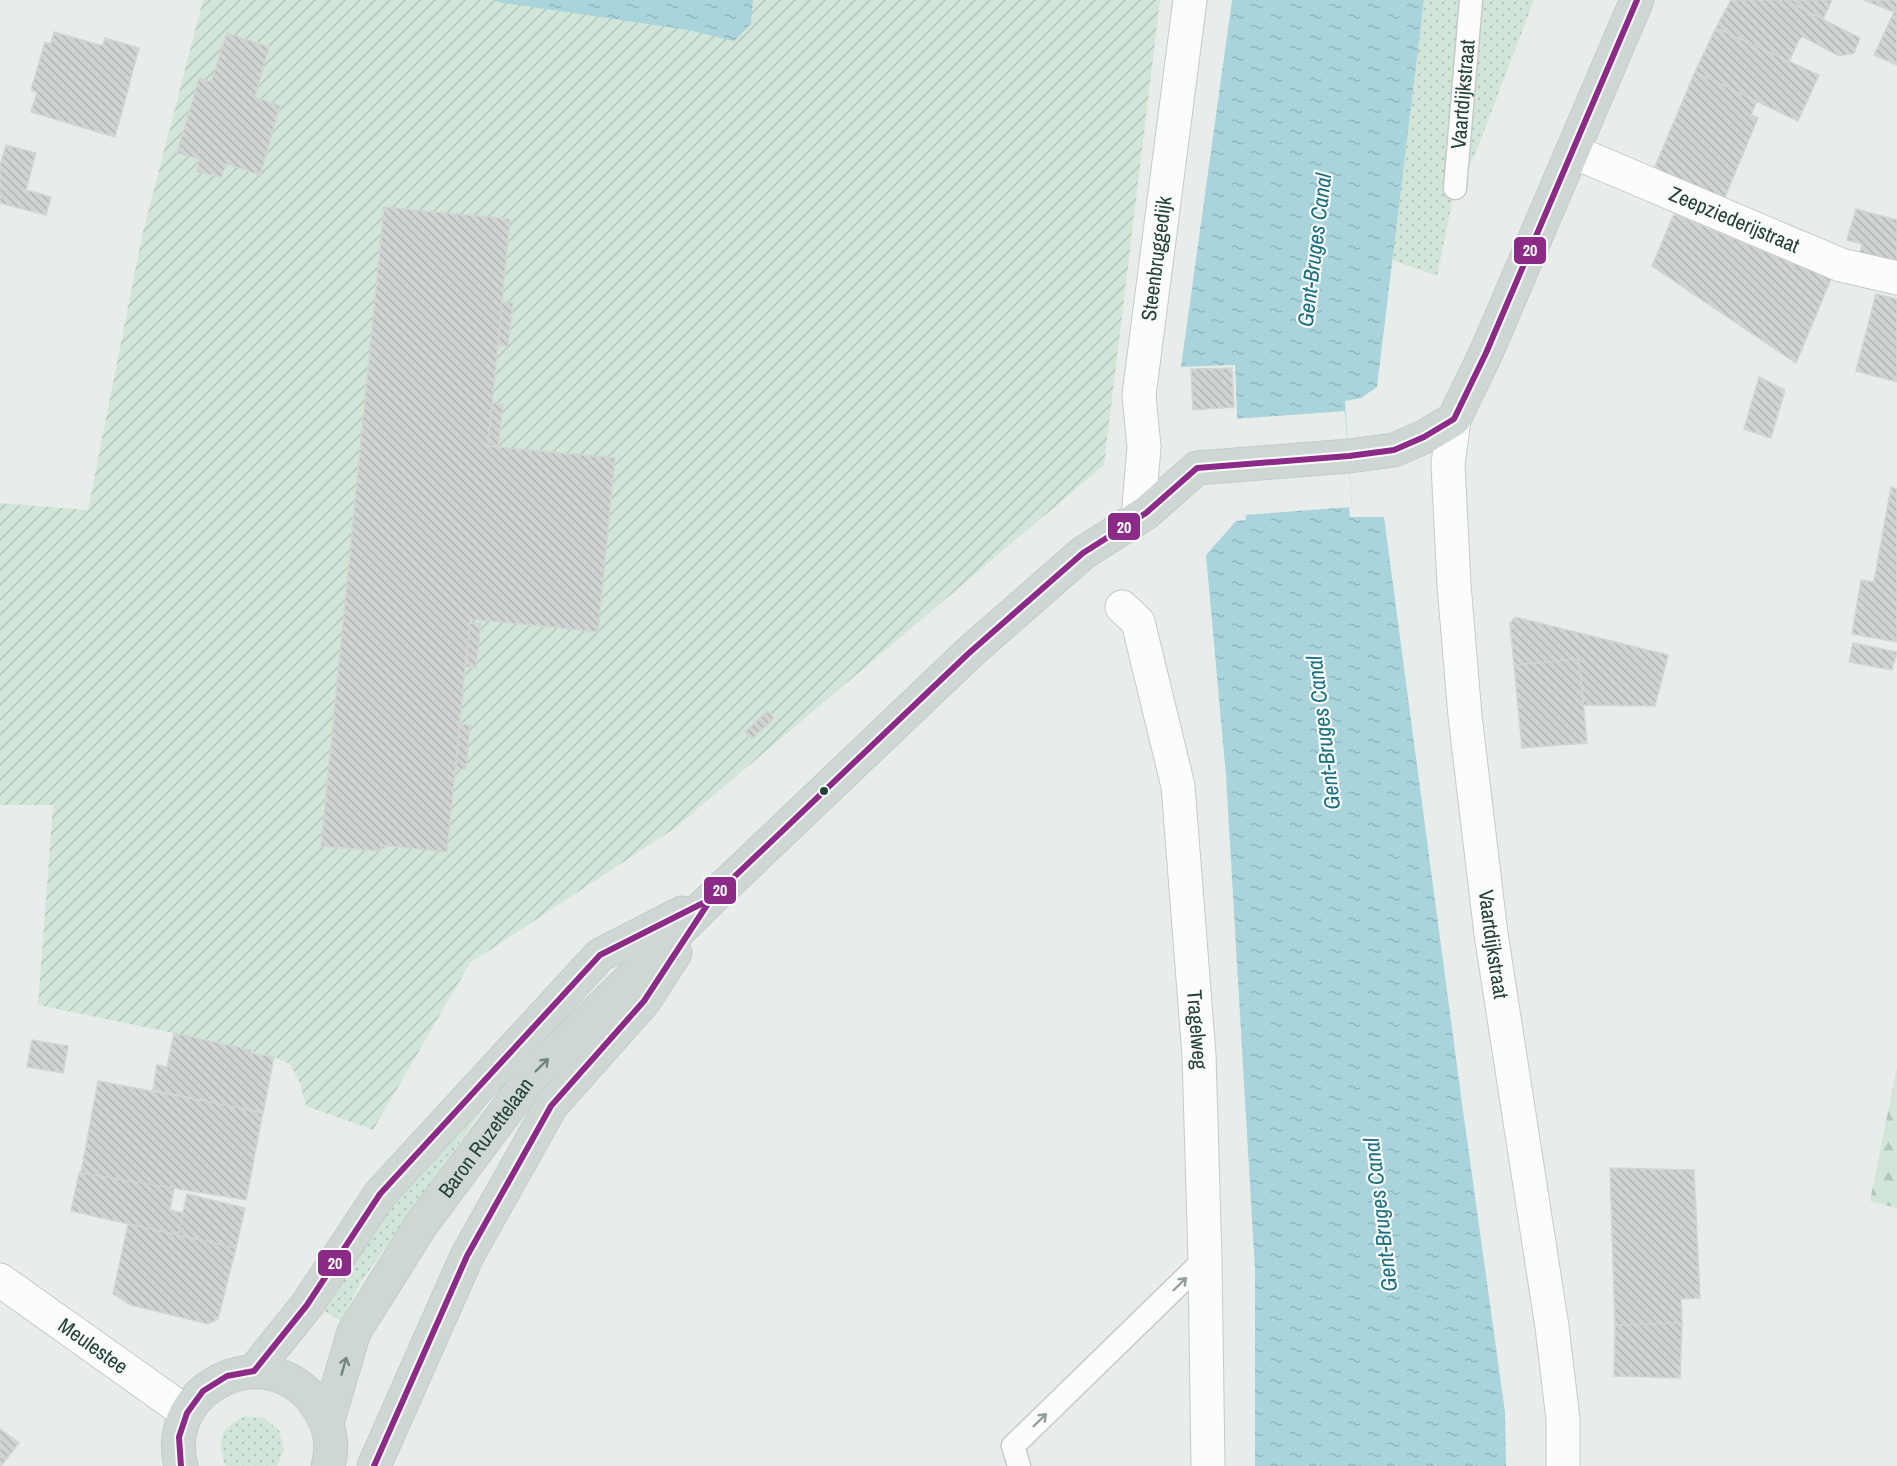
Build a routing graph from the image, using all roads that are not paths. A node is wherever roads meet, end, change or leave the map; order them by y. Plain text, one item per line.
1 (1190, 0) edge
2 (1471, 0) edge
3 (1637, 0) edge
4 (1574, 152) junction
5 (1455, 188) dead end
6 (1897, 278) edge
7 (1454, 419) junction
8 (1138, 518) junction
9 (1122, 607) dead end
10 (711, 899) junction
11 (1205, 1259) junction
12 (0, 1280) edge
13 (254, 1371) junction
14 (187, 1413) junction
15 (327, 1422) junction
16 (181, 1466) edge
17 (328, 1466) edge
18 (374, 1466) edge
19 (1019, 1466) edge
20 (1208, 1466) edge
21 (1563, 1466) edge

1 - 8 street, Steenbruggedijk
2 - 5 lane, Vaartdijkstraat
3 - 4 main road
4 - 6 street, Zeepziederijstraat
4 - 7 main road
7 - 8 main road, Baron Ruzettelaan
7 - 21 street, Vaartdijkstraat
8 - 10 main road, Baron Ruzettelaan
9 - 11 street, Tragelweg
10 - 13 main road, Baron Ruzettelaan
15 -> 10 main road, Baron Ruzettelaan
10 - 18 main road, Baron Ruzettelaan
19 -> 11 lane
11 - 20 street, Tragelweg
12 - 14 street, Meulestee
13 - 14 main road
13 - 15 main road
14 - 16 main road
15 - 17 main road

